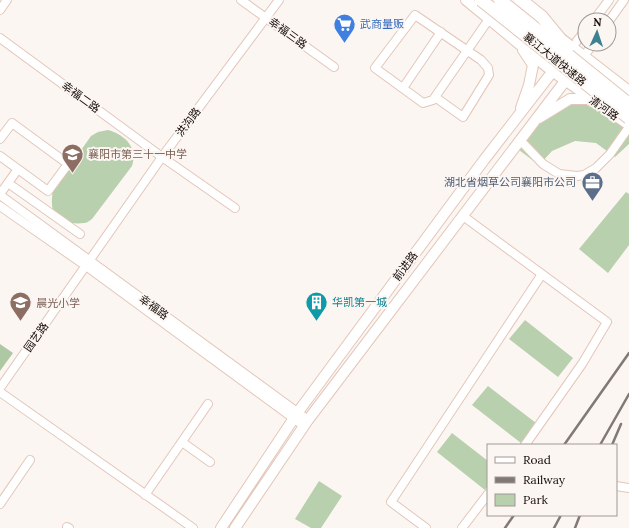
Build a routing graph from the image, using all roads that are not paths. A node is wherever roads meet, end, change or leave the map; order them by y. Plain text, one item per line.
1 (7, 0) edge
2 (241, 0) edge
3 (279, 0) edge
4 (466, 0) edge
5 (481, 0) edge
6 (500, 0) edge
7 (513, 0) edge
8 (521, 0) edge
9 (609, 0) edge
10 (624, 0) edge
11 (0, 10) edge
12 (600, 12) edge
13 (615, 12) edge
14 (266, 18) junction
15 (490, 19) junction
16 (441, 32) junction
17 (0, 38) edge
18 (577, 41) edge
19 (518, 42) junction
20 (572, 47) junction
21 (468, 50) junction
22 (587, 52) edge
23 (584, 56) junction
24 (334, 67) dead end
25 (552, 71) junction
26 (565, 80) junction
27 (403, 88) junction
28 (629, 93) edge
29 (434, 97) junction
30 (629, 104) edge
31 (611, 113) junction
32 (518, 116) junction
33 (629, 118) edge
34 (534, 121) junction
35 (629, 126) edge
36 (0, 139) edge
37 (520, 140) junction
38 (0, 156) edge
39 (162, 157) junction
40 (18, 169) junction
41 (8, 183) junction
42 (0, 195) edge
43 (0, 207) edge
44 (235, 208) dead end
45 (463, 216) junction
46 (80, 234) dead end
47 (87, 263) junction
48 (542, 274) junction
49 (0, 388) edge
50 (0, 392) edge
51 (208, 404) dead end
52 (296, 415) junction
53 (306, 423) junction
54 (182, 442) junction
55 (526, 444) edge
56 (30, 460) dead end
57 (210, 462) dead end
58 (617, 486) edge
59 (629, 488) edge
60 (145, 495) junction
61 (487, 495) edge
62 (0, 504) edge
63 (192, 528) edge
64 (221, 528) edge
65 (235, 528) edge
66 (426, 528) edge
67 (462, 528) edge

1 - 11 street
2 - 14 street, 幸福三路
3 - 14 street, 洪沟路
4 - 15 main road, 清河路
5 - 33 highway, 襄江大道快速路, bridge
6 - 30 highway, 襄江大道快速路, bridge
7 - 20 main road
8 - 28 highway, bridge
9 - 12 street
10 - 13 street
14 - 24 street, 幸福三路
14 - 39 street, 洪沟路
15 - 19 main road, 清河路
15 - 21 street
16 - 21 street
16 - 27 street
16 - 27 street
17 - 39 street, 幸福二路
18 - 20 street, 前进路
19 - 25 main road, 清河路
19 - 32 main road
20 - 23 main road
20 - 25 main road, 前进路
21 - 29 street
21 - 29 street
22 - 23 street, 前进路
23 - 26 main road, 前进路
23 - 28 main road
25 - 26 main road, 清河路
25 - 32 main road, 前进路
26 - 31 main road, 清河路
26 - 34 main road, 前进路
27 - 29 street
31 - 34 main road
31 - 35 main road, 清河路
32 - 52 main road, 前进路
34 - 37 main road, 前进路
35 - 37 street
36 - 40 street
37 - 45 main road, 前进路
38 - 40 street
39 - 44 street, 幸福二路
39 - 47 street, 洪沟路
40 - 41 street
41 - 42 street
41 - 46 street
42 - 47 street, 幸福路
43 - 47 street, 幸福路
45 - 48 street
45 - 53 main road, 前进路
47 - 49 street, 园艺路
47 - 52 street, 幸福路
48 - 55 street
48 - 66 street
50 - 60 street
51 - 54 street
52 - 53 street, 幸福路
52 - 64 main road, 前进路
53 - 65 main road, 前进路
54 - 57 street
54 - 60 street
56 - 62 street
58 - 59 street
60 - 63 street
61 - 67 street

